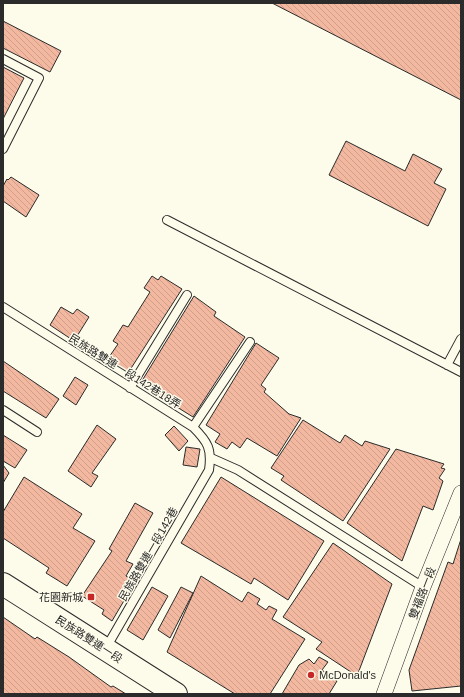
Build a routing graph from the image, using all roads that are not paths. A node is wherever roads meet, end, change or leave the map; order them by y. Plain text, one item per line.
1 (3, 59) edge
2 (3, 149) edge
3 (167, 220) dead end
4 (187, 295) dead end
5 (3, 307) edge
6 (461, 339) edge
7 (250, 342) dead end
8 (447, 365) junction
9 (461, 372) edge
10 (130, 388) junction
11 (3, 410) edge
12 (193, 427) junction
13 (37, 432) dead end
14 (211, 458) junction
15 (209, 470) joint
16 (461, 493) edge
17 (3, 584) edge
18 (423, 588) junction
19 (105, 649) junction
20 (176, 694) edge
21 (384, 694) edge

1 - 2 lane
3 - 8 lane
4 - 10 lane
5 - 10 lane, 民族路雙連一段142巷18弄
6 - 8 lane
7 - 12 lane
8 - 9 lane
10 - 12 lane, 民族路雙連一段142巷18弄
11 - 13 lane
12 - 14 lane, 民族路雙連一段142巷18弄
14 - 15 lane, 民族路雙連一段142巷18弄
14 - 18 lane
15 - 19 lane, 民族路雙連一段142巷
16 - 18 street, 雙福路一段
17 - 19 main road, 民族路雙連一段
18 - 21 street, 雙福路一段
19 - 20 main road, 民族路雙連一段

